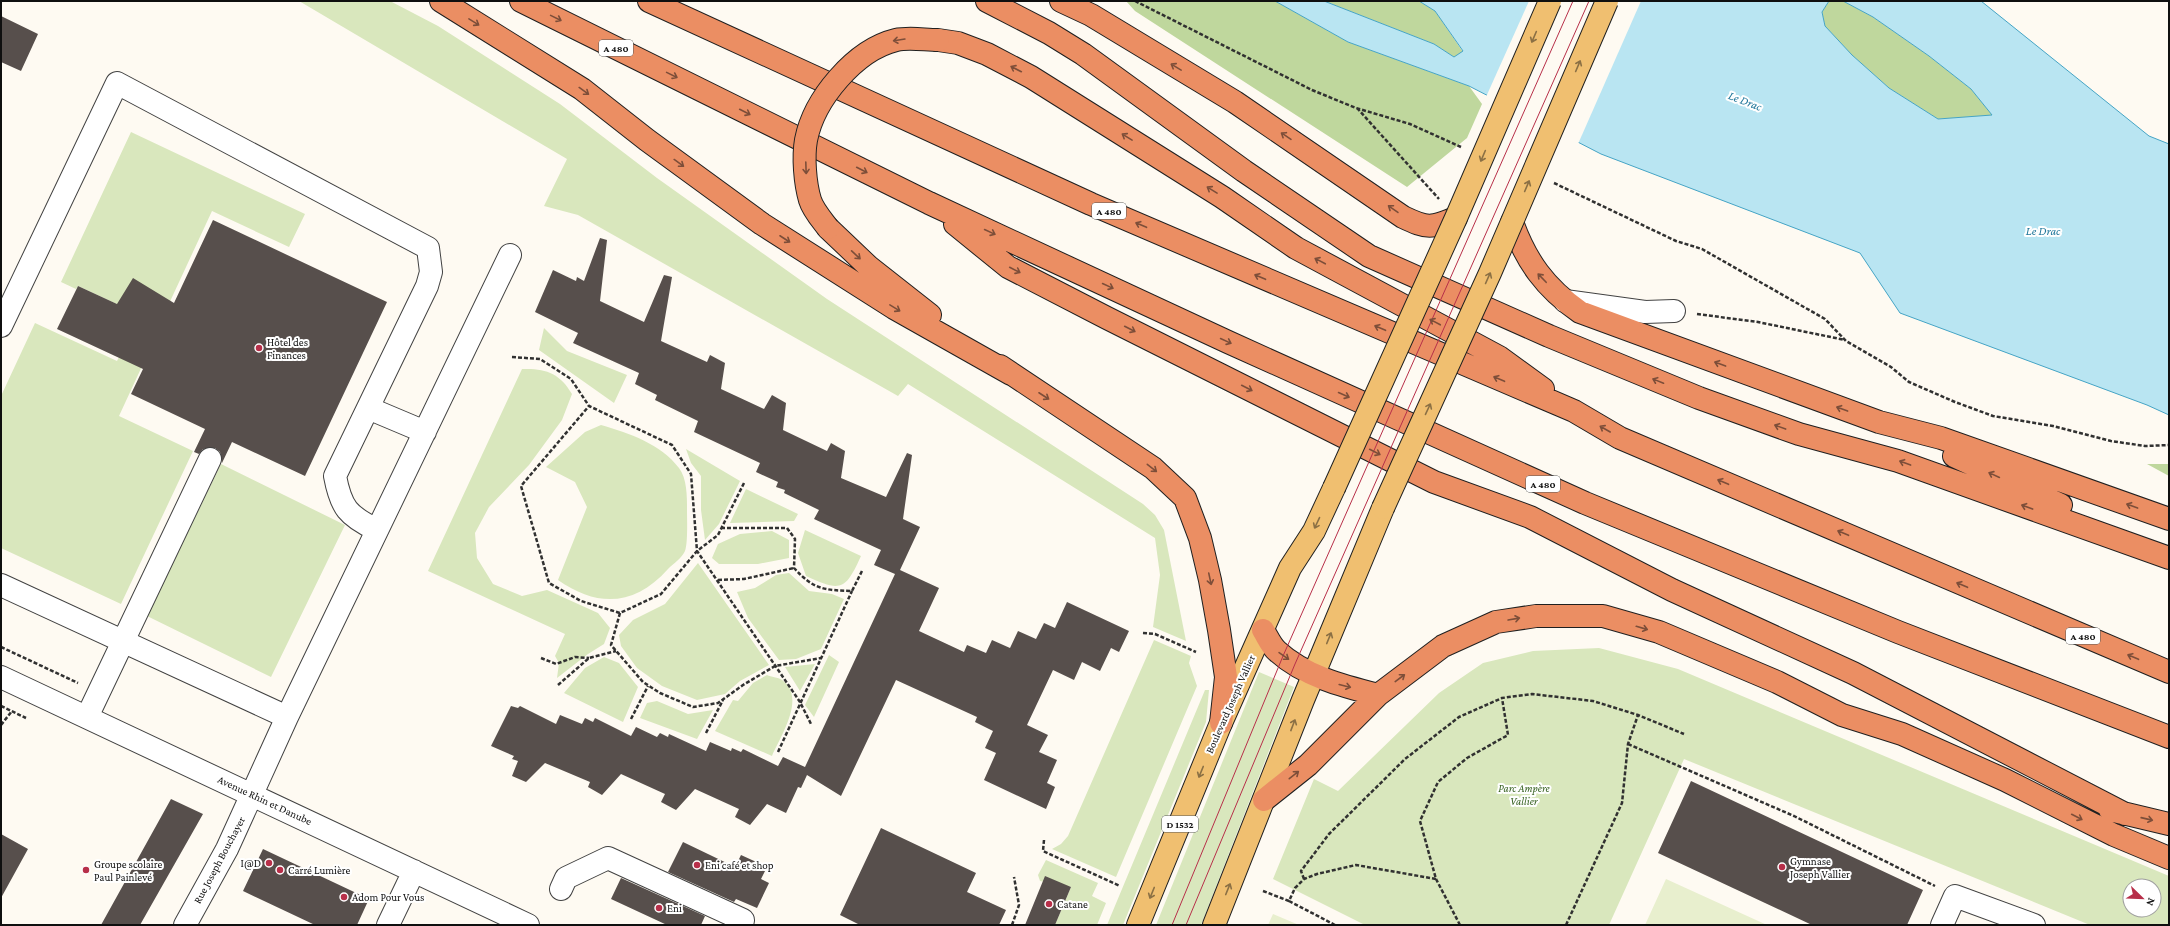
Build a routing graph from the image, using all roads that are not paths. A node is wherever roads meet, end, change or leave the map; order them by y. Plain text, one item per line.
1 (441, 1) edge
2 (521, 1) edge
3 (649, 1) edge
4 (987, 1) edge
5 (1061, 1) edge
6 (1550, 1) edge
7 (1607, 1) edge
8 (929, 203) junction
9 (1456, 218) junction
10 (1512, 222) junction
11 (510, 255) dead end
12 (1565, 301) junction
13 (1674, 311) road end
14 (1, 326) edge
15 (1011, 374) junction
16 (368, 408) junction
17 (1574, 411) junction
18 (1879, 422) junction
19 (425, 432) junction
20 (210, 459) dead end
21 (2169, 519) edge
22 (377, 530) junction
23 (2169, 557) edge
24 (1, 585) edge
25 (1263, 630) junction
26 (124, 642) junction
27 (2169, 672) edge
28 (1314, 674) junction
29 (1, 677) edge
30 (1378, 695) junction
31 (86, 717) junction
32 (287, 717) junction
33 (1221, 723) junction
34 (2169, 737) edge
35 (2005, 780) junction
36 (253, 795) junction
37 (1264, 800) junction
38 (2125, 814) junction
39 (2169, 824) edge
40 (2169, 858) edge
41 (414, 871) junction
42 (561, 889) dead end
43 (184, 925) edge
44 (388, 925) edge
45 (528, 925) edge
46 (742, 925) edge
47 (1138, 925) edge
48 (1214, 925) edge
49 (1942, 925) edge
50 (2034, 925) edge

1 -> 15 highway
2 -> 8 highway, A 480
17 -> 3 highway, A 480
23 -> 4 highway
9 -> 5 highway
6 -> 9 main road, D 1532, bridge
10 -> 7 main road, bridge
8 -> 34 highway, A 480
8 -> 38 highway
9 -> 25 main road, Boulevard Joseph Vallier / D 1532, bridge
12 -> 10 highway
28 -> 10 main road, bridge
11 - 19 street, Rue Joseph Bouchayer
12 - 13 street
18 -> 12 highway
14 - 16 street
17 -> 15 highway, bridge
15 -> 33 highway
16 - 19 street
16 - 22 street
27 -> 17 highway, A 480
21 -> 18 highway
23 -> 18 highway
19 - 22 street, Rue Joseph Bouchayer
20 - 26 street
22 - 32 street, Rue Joseph Bouchayer
24 - 26 street
25 -> 28 highway
25 - 33 main road, Boulevard Joseph Vallier / D 1532
26 - 31 street
26 - 32 street
28 -> 30 highway
37 -> 28 main road
29 - 31 street, Avenue Rhin et Danube
30 -> 35 highway
37 -> 30 highway
31 - 36 street, Avenue Rhin et Danube
32 - 36 street, Rue Joseph Bouchayer
33 -> 47 main road, Boulevard Joseph Vallier / D 1532
35 - 38 highway
35 -> 40 highway
36 - 41 street, Avenue Rhin et Danube
36 - 43 street, Rue Joseph Bouchayer
48 -> 37 main road
38 -> 39 highway
41 - 44 street
41 - 45 street, Avenue Rhin et Danube
42 - 46 street
49 - 50 street

